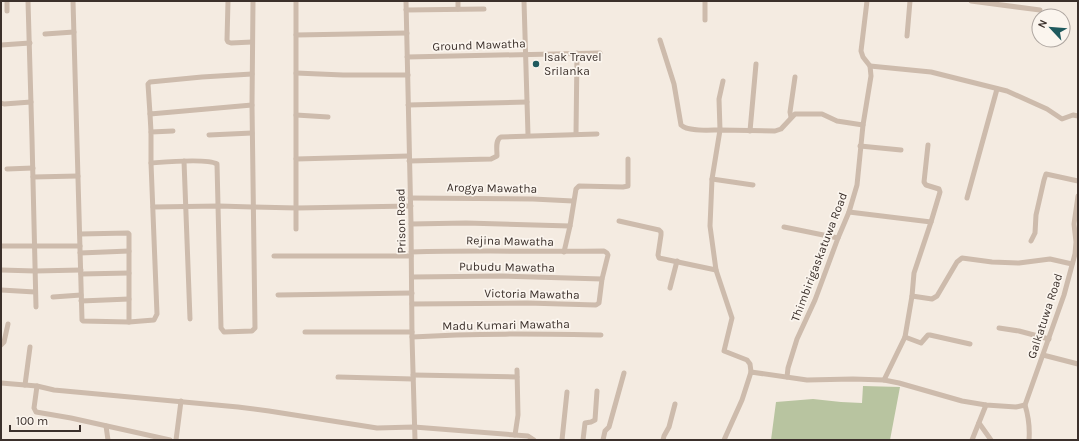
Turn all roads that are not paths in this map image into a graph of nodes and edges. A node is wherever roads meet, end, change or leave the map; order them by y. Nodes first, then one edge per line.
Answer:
1 (7, 1) edge
2 (28, 1) edge
3 (73, 1) edge
4 (228, 1) edge
5 (253, 1) edge
6 (296, 1) edge
7 (406, 1) edge
8 (458, 1) edge
9 (524, 1) edge
10 (705, 1) edge
11 (867, 1) edge
12 (910, 1) edge
13 (971, 1) edge
14 (484, 9) dead end
15 (1031, 9) edge
16 (406, 10) junction
17 (458, 10) junction
18 (7, 11) dead end
19 (705, 20) dead end
20 (74, 32) junction
21 (407, 33) junction
22 (45, 34) dead end
23 (296, 35) junction
24 (907, 36) dead end
25 (660, 40) dead end
26 (252, 42) junction
27 (30, 43) junction
28 (1, 45) edge
29 (577, 53) junction
30 (600, 53) dead end
31 (525, 54) junction
32 (407, 57) junction
33 (756, 64) dead end
34 (870, 66) junction
35 (296, 73) junction
36 (252, 74) junction
37 (408, 75) junction
38 (794, 77) dead end
39 (722, 81) dead end
40 (997, 88) junction
41 (1, 102) edge
42 (31, 102) junction
43 (528, 102) junction
44 (252, 105) junction
45 (408, 105) junction
46 (150, 114) junction
47 (296, 115) junction
48 (1078, 116) edge
49 (328, 117) dead end
50 (791, 117) junction
51 (863, 125) junction
52 (720, 130) junction
53 (173, 131) dead end
54 (750, 131) junction
55 (152, 132) junction
56 (252, 133) junction
57 (576, 134) junction
58 (597, 134) dead end
59 (209, 135) dead end
60 (528, 135) junction
61 (928, 145) dead end
62 (860, 146) junction
63 (901, 150) dead end
64 (409, 158) junction
65 (296, 159) junction
66 (628, 160) dead end
67 (184, 161) junction
68 (151, 163) junction
69 (33, 168) junction
70 (7, 169) dead end
71 (78, 176) junction
72 (33, 177) junction
73 (712, 179) junction
74 (1078, 181) edge
75 (753, 185) dead end
76 (1078, 196) edge
77 (410, 198) junction
78 (967, 198) dead end
79 (573, 201) junction
80 (186, 206) junction
81 (219, 206) junction
82 (410, 206) junction
83 (153, 207) junction
84 (252, 207) junction
85 (297, 208) junction
86 (849, 212) junction
87 (620, 221) dead end
88 (931, 222) junction
89 (411, 224) junction
90 (570, 226) junction
91 (784, 227) dead end
92 (296, 229) dead end
93 (80, 234) junction
94 (1076, 236) edge
95 (838, 238) junction
96 (1031, 241) dead end
97 (1, 246) edge
98 (35, 246) junction
99 (80, 246) junction
100 (129, 251) junction
101 (564, 252) junction
102 (80, 253) junction
103 (607, 253) joint
104 (411, 254) junction
105 (1076, 254) edge
106 (274, 256) dead end
107 (677, 262) junction
108 (1072, 264) junction
109 (1, 270) edge
110 (716, 270) junction
111 (35, 271) junction
112 (81, 272) junction
113 (129, 273) junction
114 (412, 277) junction
115 (602, 279) junction
116 (670, 288) dead end
117 (1, 290) edge
118 (35, 292) junction
119 (412, 293) junction
120 (81, 295) junction
121 (278, 295) dead end
122 (912, 296) junction
123 (53, 297) dead end
124 (129, 299) junction
125 (82, 301) junction
126 (412, 304) junction
127 (36, 307) dead end
128 (190, 319) dead end
129 (129, 322) junction
130 (8, 324) dead end
131 (1000, 328) dead end
132 (304, 332) dead end
133 (412, 334) junction
134 (601, 334) dead end
135 (905, 337) junction
136 (1049, 339) junction
137 (970, 344) dead end
138 (1, 345) edge
139 (30, 347) dead end
140 (1043, 355) junction
141 (1078, 364) edge
142 (517, 370) dead end
143 (751, 372) junction
144 (624, 373) dead end
145 (338, 376) dead end
146 (413, 377) junction
147 (517, 377) junction
148 (787, 377) junction
149 (884, 380) junction
150 (1, 383) edge
151 (24, 385) junction
152 (37, 386) junction
153 (597, 391) dead end
154 (567, 392) dead end
155 (181, 401) junction
156 (675, 404) dead end
157 (986, 405) junction
158 (1025, 405) junction
159 (978, 423) junction
160 (106, 426) junction
161 (414, 427) junction
162 (515, 435) junction
163 (108, 440) edge
164 (170, 440) edge
165 (176, 440) edge
166 (415, 440) edge
167 (534, 440) edge
168 (562, 440) edge
169 (583, 440) edge
170 (603, 440) edge
171 (663, 440) edge
172 (724, 440) edge
173 (972, 440) edge
174 (991, 440) edge
175 (1029, 440) edge

1 - 18 street
2 - 27 street
3 - 20 street
4 - 26 street
5 - 26 street
6 - 23 street
7 - 16 street, Prison Road
8 - 17 street
9 - 31 street
10 - 19 street
11 - 34 street, Thimbirigaskatuwa Road
12 - 24 street
13 - 15 street
14 - 17 street
16 - 17 street
16 - 21 street, Prison Road
20 - 22 street
20 - 71 street
21 - 23 street
21 - 32 street, Prison Road
23 - 35 street
25 - 52 street
26 - 36 street
27 - 28 street
27 - 42 street
29 - 30 street, Ground Mawatha
29 - 31 street, Ground Mawatha
29 - 57 street
31 - 32 street, Ground Mawatha
31 - 43 street
32 - 37 street, Prison Road
33 - 54 street
34 - 40 street
34 - 51 street, Thimbirigaskatuwa Road
35 - 37 street
35 - 47 street
36 - 44 street
36 - 46 street
37 - 45 street, Prison Road
38 - 50 street
39 - 52 street
40 - 48 street
40 - 78 street
41 - 42 street
42 - 69 street
43 - 45 street
43 - 60 street
44 - 46 street
44 - 56 street
45 - 64 street, Prison Road
46 - 55 street
47 - 49 street
47 - 65 street
50 - 51 street
50 - 54 street
51 - 62 street, Thimbirigaskatuwa Road
52 - 54 street
52 - 73 street
53 - 55 street
55 - 68 street
56 - 59 street
56 - 84 street
57 - 58 street
57 - 60 street
60 - 64 street
61 - 88 street
62 - 63 street
62 - 86 street, Thimbirigaskatuwa Road
64 - 65 street
64 - 77 street, Prison Road
65 - 85 street
66 - 79 street
67 - 68 street
67 - 80 street
67 - 81 street
68 - 83 street
69 - 70 street
69 - 72 street
71 - 72 street
71 - 93 street
72 - 98 street
73 - 75 street
73 - 110 street
74 - 96 street
76 - 94 street, Galkatuwa Road
77 - 79 street, Arogya Mawatha
77 - 82 street, Prison Road
79 - 90 street
80 - 81 street
80 - 83 street
80 - 128 street
81 - 84 street
81 - 84 street
82 - 85 street
82 - 89 street, Prison Road
83 - 129 street
84 - 85 street
85 - 92 street
86 - 88 street
86 - 95 street, Thimbirigaskatuwa Road
87 - 107 street
88 - 122 street
89 - 90 street
89 - 104 street, Prison Road
90 - 101 street
91 - 95 street
93 - 99 street
93 - 100 street
94 - 105 street, Galkatuwa Road
95 - 148 street, Thimbirigaskatuwa Road
97 - 98 street
98 - 99 street
98 - 111 street
99 - 102 street
100 - 102 street
100 - 113 street
101 - 103 street, Rejina Mawatha
101 - 104 street, Rejina Mawatha
102 - 112 street
103 - 115 street, Victoria Mawatha
104 - 106 street, Rejina Mawatha
104 - 114 street, Prison Road
105 - 108 street, Galkatuwa Road
107 - 110 street
107 - 116 street
108 - 122 street
108 - 136 street, Galkatuwa Road
109 - 111 street
110 - 143 street
111 - 112 street
111 - 118 street
112 - 113 street
112 - 120 street
113 - 124 street
114 - 115 street, Pubudu Mawatha
114 - 119 street, Prison Road
115 - 126 street, Victoria Mawatha
117 - 118 street
118 - 127 street
119 - 121 street
119 - 126 street, Prison Road
120 - 123 street
120 - 125 street
122 - 135 street
124 - 125 street
124 - 129 street
125 - 129 street
126 - 133 street, Prison Road
130 - 138 street
131 - 136 street
132 - 133 street, Madu Kumari Mawatha
133 - 134 street, Madu Kumari Mawatha
133 - 146 street, Prison Road
135 - 137 street
135 - 149 street
136 - 140 street, Galkatuwa Road
139 - 151 street
140 - 141 street
140 - 158 street, Galkatuwa Road
142 - 147 street
143 - 148 street
143 - 172 street
144 - 170 street
145 - 146 street
146 - 147 street
146 - 161 street, Prison Road
147 - 162 street
148 - 149 street
149 - 157 street
150 - 151 street
151 - 152 street
152 - 155 street
152 - 160 street
153 - 169 street
154 - 168 street
155 - 161 street
155 - 165 street
156 - 171 street
157 - 158 street
157 - 159 street
158 - 175 street
159 - 173 street
159 - 174 street
160 - 163 street
160 - 164 street
161 - 162 street
161 - 166 street, Prison Road
162 - 167 street

